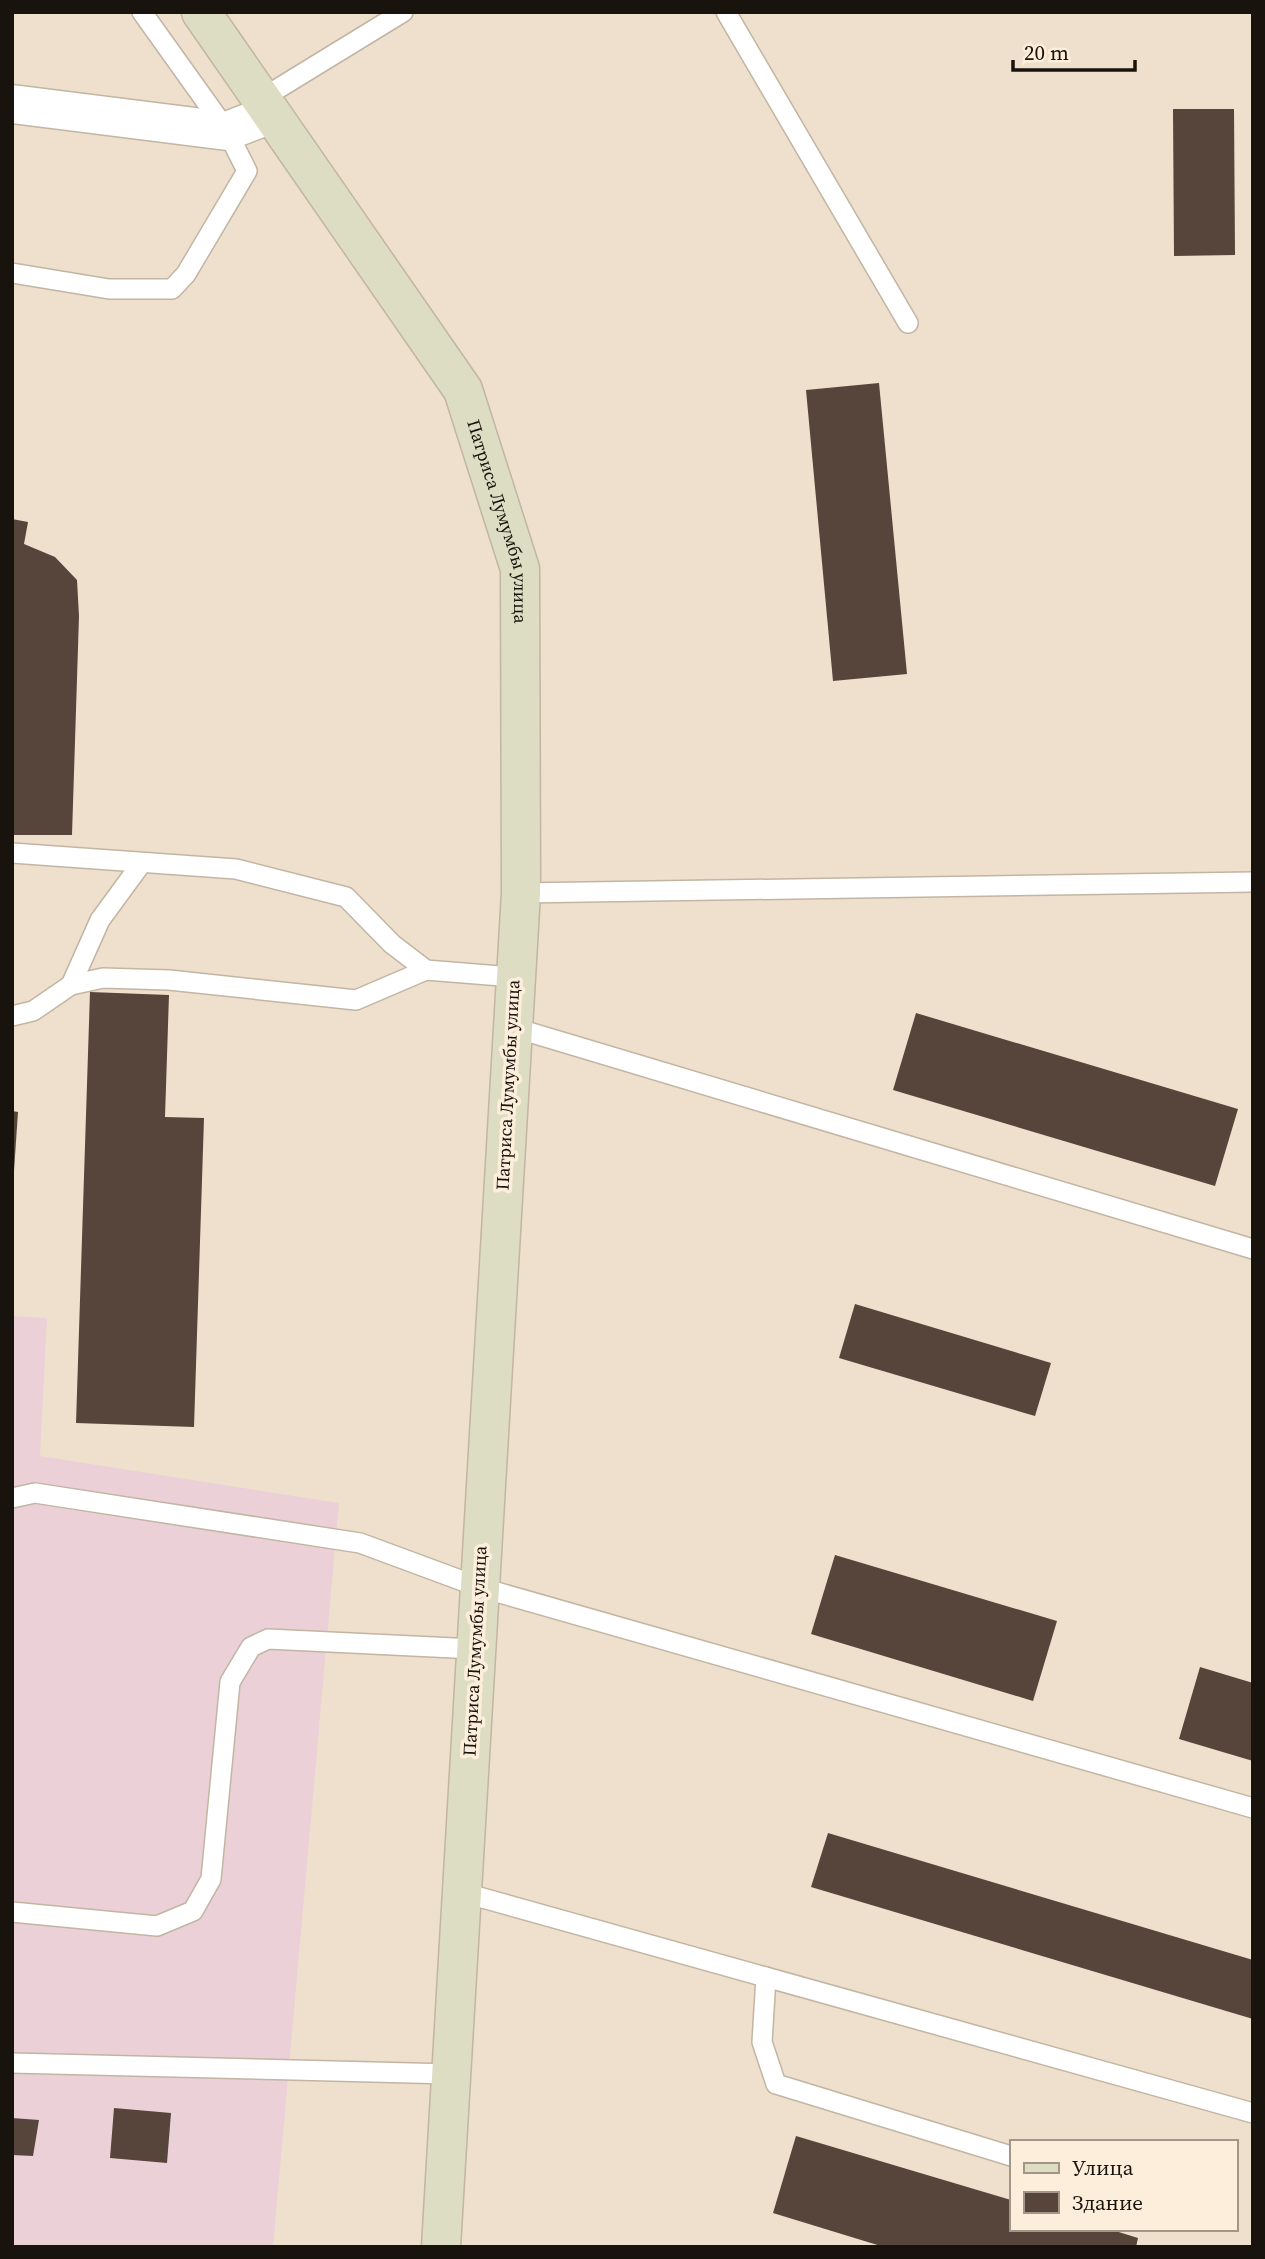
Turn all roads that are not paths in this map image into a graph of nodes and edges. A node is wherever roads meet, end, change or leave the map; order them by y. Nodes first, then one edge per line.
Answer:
1 (142, 12) edge
2 (201, 12) edge
3 (403, 12) edge
4 (726, 12) edge
5 (12, 104) edge
6 (266, 106) junction
7 (228, 131) junction
8 (12, 273) edge
9 (908, 323) dead end
10 (12, 853) edge
11 (141, 864) junction
12 (1253, 882) edge
13 (521, 893) junction
14 (426, 970) junction
15 (513, 976) junction
16 (71, 985) junction
17 (12, 1016) edge
18 (512, 1027) junction
19 (1253, 1249) edge
20 (12, 1499) edge
21 (479, 1587) junction
22 (475, 1649) junction
23 (1253, 1808) edge
24 (461, 1892) junction
25 (12, 1912) edge
26 (766, 1977) junction
27 (12, 2063) edge
28 (451, 2074) junction
29 (1253, 2113) edge
30 (1010, 2156) edge
31 (441, 2247) edge

1 - 7 lane
2 - 6 street, Патриса Лумумбы улица
3 - 6 lane
4 - 9 lane
5 - 7 street
6 - 7 street
6 - 13 street, Патриса Лумумбы улица
7 - 8 lane
10 - 11 lane
11 - 14 lane
11 - 16 lane
12 - 13 lane
13 - 15 street, Патриса Лумумбы улица
14 - 15 lane
14 - 16 lane
15 - 18 street, Патриса Лумумбы улица
16 - 17 lane
18 - 19 lane
18 - 21 street, Патриса Лумумбы улица
20 - 21 lane
21 - 22 street, Патриса Лумумбы улица
21 - 23 lane
22 - 24 street, Патриса Лумумбы улица
22 - 25 lane
24 - 26 lane
24 - 28 street, Патриса Лумумбы улица
26 - 29 lane
26 - 30 lane
27 - 28 lane
28 - 31 street, Патриса Лумумбы улица

